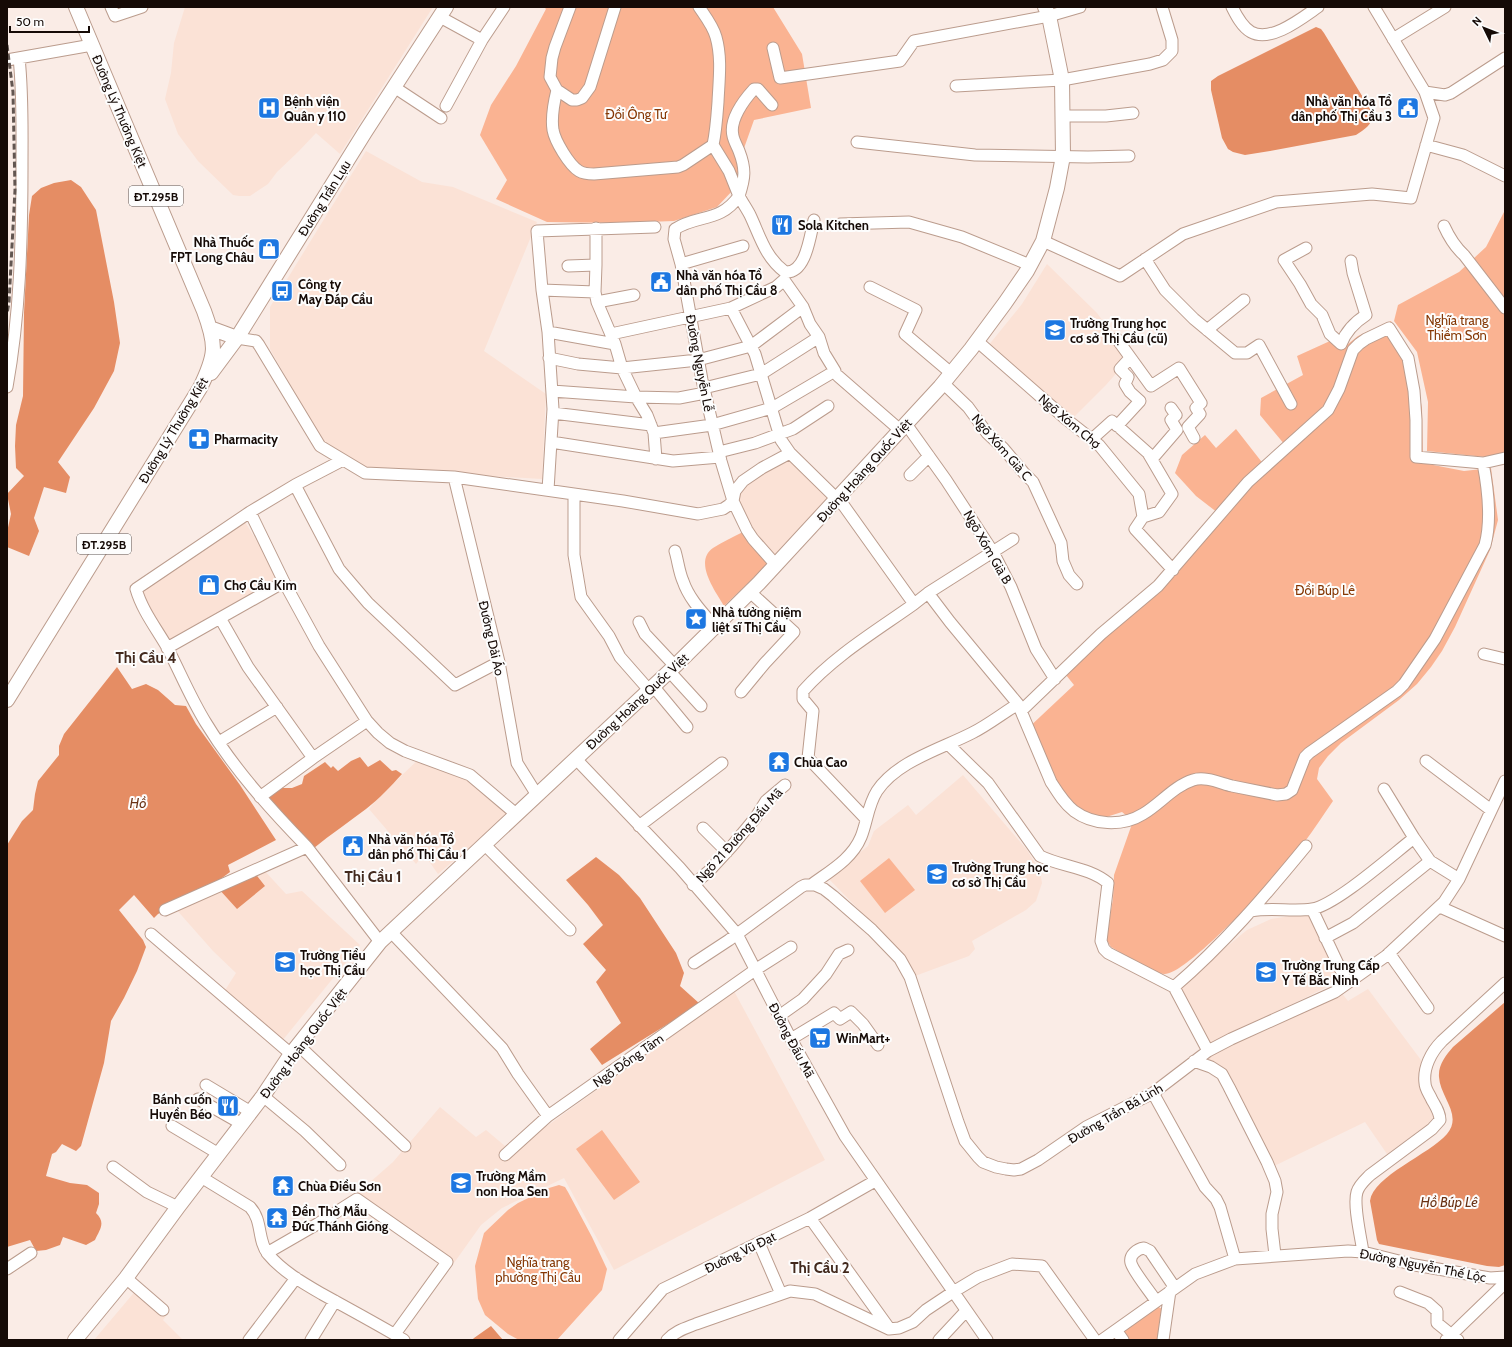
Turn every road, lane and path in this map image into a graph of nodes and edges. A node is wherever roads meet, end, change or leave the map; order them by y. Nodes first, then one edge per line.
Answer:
1 (76, 7) edge
2 (111, 7) edge
3 (142, 7) edge
4 (504, 7) edge
5 (570, 7) edge
6 (615, 7) edge
7 (699, 7) edge
8 (1080, 7) edge
9 (1162, 7) edge
10 (1232, 7) edge
11 (1318, 7) edge
12 (1374, 7) edge
13 (1445, 7) edge
14 (443, 12) edge
15 (1047, 12) edge
16 (1392, 39) junction
17 (482, 40) junction
18 (92, 46) junction
19 (772, 48) dead end
20 (19, 58) junction
21 (1505, 58) edge
22 (7, 60) edge
23 (1062, 80) junction
24 (956, 86) dead end
25 (394, 87) junction
26 (557, 90) junction
27 (1425, 92) junction
28 (772, 105) dead end
29 (446, 106) dead end
30 (1133, 113) dead end
31 (1063, 116) junction
32 (441, 118) dead end
33 (857, 142) dead end
34 (712, 145) junction
35 (1426, 145) junction
36 (1063, 156) junction
37 (1129, 156) dead end
38 (1505, 176) edge
39 (739, 196) junction
40 (814, 220) dead end
41 (840, 224) dead end
42 (1444, 226) dead end
43 (655, 227) dead end
44 (596, 228) junction
45 (1043, 241) junction
46 (743, 246) dead end
47 (1306, 248) dead end
48 (1145, 259) junction
49 (1351, 261) dead end
50 (681, 264) junction
51 (596, 265) junction
52 (1030, 265) junction
53 (568, 266) dead end
54 (870, 288) dead end
55 (542, 290) junction
56 (634, 295) dead end
57 (596, 297) junction
58 (1244, 300) dead end
59 (732, 308) junction
60 (803, 308) junction
61 (1505, 308) edge
62 (690, 317) junction
63 (210, 328) junction
64 (1206, 330) junction
65 (548, 332) junction
66 (611, 334) junction
67 (819, 337) junction
68 (237, 338) junction
69 (1117, 340) dead end
70 (977, 341) junction
71 (615, 344) junction
72 (751, 346) junction
73 (549, 358) junction
74 (1130, 358) junction
75 (698, 360) junction
76 (622, 368) junction
77 (761, 374) junction
78 (838, 376) dead end
79 (947, 378) junction
80 (7, 387) edge
81 (200, 388) junction
82 (552, 391) junction
83 (704, 391) junction
84 (636, 397) junction
85 (1291, 404) dead end
86 (828, 406) dead end
87 (772, 408) junction
88 (1171, 408) dead end
89 (553, 413) junction
90 (712, 425) junction
91 (1117, 426) junction
92 (903, 427) junction
93 (652, 429) junction
94 (779, 434) junction
95 (1194, 438) dead end
96 (1092, 439) junction
97 (551, 442) junction
98 (790, 453) junction
99 (719, 455) junction
100 (929, 456) junction
101 (1505, 458) edge
102 (656, 459) junction
103 (1152, 459) junction
104 (343, 460) junction
105 (1483, 463) junction
106 (910, 475) dead end
107 (454, 477) junction
108 (295, 485) junction
109 (548, 490) junction
110 (574, 495) junction
111 (838, 499) junction
112 (733, 502) junction
113 (250, 512) junction
114 (1143, 517) junction
115 (1013, 539) dead end
116 (675, 551) dead end
117 (993, 552) junction
118 (776, 565) junction
119 (1173, 570) junction
120 (284, 582) junction
121 (1077, 584) dead end
122 (750, 592) junction
123 (928, 593) junction
124 (914, 604) junction
125 (220, 618) junction
126 (639, 622) dead end
127 (715, 627) junction
128 (167, 648) junction
129 (1484, 654) dead end
130 (1505, 658) edge
131 (499, 662) junction
132 (672, 668) junction
133 (1055, 679) junction
134 (651, 688) junction
135 (741, 692) dead end
136 (7, 700) edge
137 (701, 706) dead end
138 (277, 707) junction
139 (1020, 707) junction
140 (367, 721) junction
141 (687, 728) dead end
142 (219, 742) junction
143 (948, 744) junction
144 (313, 758) junction
145 (576, 759) junction
146 (1426, 761) dead end
147 (722, 762) dead end
148 (1505, 781) edge
149 (784, 785) dead end
150 (1384, 789) dead end
151 (537, 795) junction
152 (260, 797) junction
153 (1491, 810) junction
154 (516, 814) junction
155 (866, 819) junction
156 (639, 826) junction
157 (703, 828) dead end
158 (1414, 838) junction
159 (484, 844) junction
160 (1306, 846) dead end
161 (307, 847) junction
162 (727, 852) junction
163 (1430, 861) junction
164 (1459, 879) junction
165 (693, 885) junction
166 (811, 885) junction
167 (1440, 906) junction
168 (1312, 909) junction
169 (165, 910) dead end
170 (1251, 911) junction
171 (570, 930) dead end
172 (391, 932) junction
173 (151, 934) dead end
174 (737, 934) junction
175 (1505, 936) edge
176 (1325, 938) junction
177 (380, 942) junction
178 (791, 947) dead end
179 (848, 950) dead end
180 (1389, 953) junction
181 (694, 962) dead end
182 (755, 970) junction
183 (1505, 983) edge
184 (1347, 984) junction
185 (1174, 986) junction
186 (1428, 1008) dead end
187 (778, 1016) junction
188 (791, 1039) junction
189 (878, 1045) dead end
190 (295, 1050) junction
191 (1208, 1051) junction
192 (1194, 1061) junction
193 (206, 1085) dead end
194 (1153, 1093) junction
195 (263, 1096) junction
196 (198, 1099) dead end
197 (251, 1112) junction
198 (548, 1116) junction
199 (242, 1124) junction
200 (172, 1126) dead end
201 (405, 1146) dead end
202 (219, 1154) junction
203 (505, 1155) dead end
204 (340, 1165) dead end
205 (113, 1168) dead end
206 (201, 1177) junction
207 (875, 1181) junction
208 (178, 1207) junction
209 (810, 1218) junction
210 (759, 1243) junction
211 (1363, 1252) junction
212 (31, 1253) dead end
213 (267, 1253) junction
214 (1275, 1255) junction
215 (1234, 1259) junction
216 (7, 1269) edge
217 (1505, 1276) edge
218 (126, 1278) junction
219 (296, 1278) junction
220 (1505, 1283) edge
221 (1173, 1290) junction
222 (953, 1292) junction
223 (1400, 1292) dead end
224 (781, 1294) junction
225 (335, 1301) junction
226 (1156, 1301) junction
227 (163, 1310) dead end
228 (966, 1311) junction
229 (890, 1329) junction
230 (1116, 1330) junction
231 (400, 1337) edge
232 (1452, 1338) edge
233 (75, 1340) edge
234 (249, 1340) edge
235 (311, 1340) edge
236 (619, 1340) edge
237 (667, 1340) edge
238 (939, 1340) edge
239 (987, 1340) edge
240 (1095, 1340) edge
241 (1102, 1340) edge
242 (1123, 1340) edge
243 (1163, 1340) edge

1 - 18 main road, Đường Lý Thường Kiệt / ĐT.295B
2 - 3 street
4 - 17 street
5 - 26 street
6 - 26 street
7 - 34 street
8 - 15 street
9 - 23 street
10 - 11 street
12 - 16 street
13 - 16 street
14 - 17 street
14 - 25 main road, Đường Trần Lựu
15 - 19 street
15 - 23 main road, Đường Hoàng Quốc Việt
16 - 27 street
17 - 29 street
18 - 20 street
18 - 63 main road, Đường Lý Thường Kiệt / ĐT.295B
20 - 22 street
20 - 80 street
21 - 27 street
23 - 24 street
23 - 31 main road, Đường Hoàng Quốc Việt
25 - 32 street
25 - 68 main road, Đường Trần Lựu
26 - 34 street
27 - 35 street
28 - 39 street
30 - 31 street
31 - 36 main road, Đường Hoàng Quốc Việt
33 - 36 street
34 - 39 street
35 - 38 street
35 - 48 street
36 - 37 street
36 - 45 main road, Đường Hoàng Quốc Việt
39 - 40 street
39 - 50 street, Đường Nguyễn Lễ
41 - 52 street
42 - 61 street
43 - 44 street
44 - 51 street
44 - 55 street
45 - 48 street
45 - 52 main road, Đường Hoàng Quốc Việt
46 - 50 street
47 - 49 street
48 - 64 street
50 - 62 street, Đường Nguyễn Lễ
51 - 53 street
51 - 57 street
52 - 70 main road, Đường Hoàng Quốc Việt
54 - 79 street, Ngõ Xóm Già C
55 - 57 street
55 - 65 street
56 - 57 street
57 - 66 street
58 - 64 street
59 - 60 street
59 - 62 street
59 - 72 street
60 - 67 street
60 - 72 street
62 - 66 street
62 - 75 street, Đường Nguyễn Lễ
63 - 68 main road
63 - 81 main road, Đường Lý Thường Kiệt / ĐT.295B
64 - 85 street
65 - 71 street
65 - 73 street
66 - 71 street
67 - 77 street
67 - 87 street
68 - 81 main road, Đường Trần Lựu
68 - 104 street
69 - 74 street
70 - 79 main road, Đường Hoàng Quốc Việt
70 - 96 street, Ngõ Xóm Chợ
71 - 76 street
72 - 75 street
72 - 77 street
73 - 76 street
73 - 82 street
74 - 91 street
74 - 95 street
75 - 76 street
75 - 83 street, Đường Nguyễn Lễ
76 - 84 street
77 - 83 street
77 - 87 street
78 - 92 street, Ngõ Xóm Già B
79 - 92 main road, Đường Hoàng Quốc Việt
79 - 121 street, Ngõ Xóm Già C
81 - 136 main road, Đường Lý Thường Kiệt / ĐT.295B
82 - 84 street
82 - 89 street
83 - 84 street
83 - 90 street, Đường Nguyễn Lễ
84 - 93 street
86 - 94 street
87 - 90 street
87 - 94 street
88 - 103 street
89 - 93 street
89 - 97 street
90 - 93 street
90 - 99 street, Đường Nguyễn Lễ
91 - 96 street
91 - 103 street
92 - 100 street, Ngõ Xóm Già B
92 - 111 main road, Đường Hoàng Quốc Việt
93 - 102 street
94 - 98 street
94 - 99 street
96 - 114 street, Ngõ Xóm Chợ
97 - 102 street
97 - 109 street
98 - 111 street
98 - 112 street
99 - 102 street
99 - 112 street, Đường Nguyễn Lễ
100 - 106 street
100 - 117 street, Ngõ Xóm Già B
101 - 105 street
103 - 114 street
104 - 107 street
104 - 108 street
105 - 119 street
105 - 139 street
107 - 109 street
107 - 131 street, Đường Dải Áo
108 - 113 street
108 - 131 street
109 - 110 street
110 - 112 street
110 - 134 street
111 - 118 main road, Đường Hoàng Quốc Việt
111 - 124 street
112 - 118 street, Đường Nguyễn Lễ
113 - 120 street
113 - 128 street
114 - 119 street, Ngõ Xóm Chợ
115 - 117 street
116 - 127 street
117 - 123 street
117 - 133 street, Ngõ Xóm Già B
118 - 122 main road, Đường Hoàng Quốc Việt
119 - 133 street
120 - 125 street
120 - 140 street
122 - 127 main road, Đường Hoàng Quốc Việt
122 - 135 street
123 - 124 street
123 - 139 street
124 - 155 street
125 - 128 street
125 - 138 street
126 - 132 street
127 - 132 main road, Đường Hoàng Quốc Việt
128 - 142 street
129 - 130 street
131 - 151 street, Đường Dải Áo
132 - 134 main road, Đường Hoàng Quốc Việt
132 - 137 street
133 - 139 street
134 - 141 street
134 - 145 main road, Đường Hoàng Quốc Việt
138 - 142 street
138 - 144 street
139 - 143 street
140 - 144 street
140 - 154 street
142 - 152 street
143 - 155 street
143 - 185 street
144 - 152 street
145 - 151 main road, Đường Hoàng Quốc Việt
145 - 156 street, Đường Đấu Mã
146 - 153 street
147 - 156 street
148 - 153 street, Đường Trần Bá Linh
149 - 162 street, Ngõ 21 Đường Đấu Mã
150 - 158 street
151 - 154 main road, Đường Hoàng Quốc Việt
152 - 161 street
153 - 164 street, Đường Trần Bá Linh
154 - 159 main road, Đường Hoàng Quốc Việt
155 - 166 street
156 - 165 street, Đường Đấu Mã
157 - 162 street
158 - 163 street
158 - 168 street
159 - 171 street
159 - 172 main road, Đường Hoàng Quốc Việt
160 - 170 street
161 - 169 street
161 - 177 street
162 - 165 street, Ngõ 21 Đường Đấu Mã
163 - 164 street
163 - 176 street
164 - 167 street, Đường Trần Bá Linh
165 - 174 street, Đường Đấu Mã
166 - 174 street
166 - 194 street, Đường Trần Bá Linh
167 - 175 street
167 - 180 street, Đường Trần Bá Linh
168 - 170 street
168 - 176 street
170 - 185 street
172 - 177 main road, Đường Hoàng Quốc Việt
172 - 198 street
173 - 190 street
174 - 181 street
174 - 182 street, Đường Đấu Mã
176 - 184 street
177 - 190 main road, Đường Hoàng Quốc Việt
178 - 182 street, Ngõ Đồng Tâm
179 - 187 street
180 - 184 street, Đường Trần Bá Linh
180 - 186 street
182 - 187 street, Đường Đấu Mã
182 - 198 street, Ngõ Đồng Tâm
183 - 211 street
184 - 191 street, Đường Trần Bá Linh
185 - 191 street
187 - 188 street, Đường Đấu Mã
188 - 189 street
188 - 207 street, Đường Đấu Mã
190 - 195 main road, Đường Hoàng Quốc Việt
190 - 201 street
191 - 192 street, Đường Trần Bá Linh
192 - 194 street, Đường Trần Bá Linh
192 - 214 street
193 - 197 street
194 - 215 street
195 - 197 main road, Đường Hoàng Quốc Việt
195 - 204 street
196 - 199 street
197 - 199 main road, Đường Hoàng Quốc Việt
198 - 203 street, Ngõ Đồng Tâm
199 - 202 main road, Đường Hoàng Quốc Việt
200 - 202 street
202 - 206 main road, Đường Hoàng Quốc Việt
205 - 208 street
206 - 208 main road, Đường Hoàng Quốc Việt
206 - 213 street
207 - 209 street, Đường Vũ Đạt
207 - 222 street, Đường Đấu Mã
208 - 218 main road, Đường Hoàng Quốc Việt
209 - 210 street, Đường Vũ Đạt
209 - 229 street
210 - 224 street
210 - 236 street, Đường Vũ Đạt
211 - 214 street, Đường Nguyễn Thế Lộc
211 - 217 street, Đường Nguyễn Thế Lộc
212 - 216 street
213 - 219 street
213 - 231 street
214 - 215 street, Đường Nguyễn Thế Lộc
215 - 221 street, Đường Nguyễn Thế Lộc
218 - 227 street
218 - 233 main road, Đường Hoàng Quốc Việt
219 - 225 street
219 - 234 street
220 - 232 street
221 - 226 street, Đường Nguyễn Thế Lộc
221 - 226 street
221 - 243 street
222 - 228 street, Đường Đấu Mã
222 - 229 street
222 - 240 street
223 - 232 street
224 - 229 street
224 - 237 street
225 - 231 street
225 - 235 street
226 - 230 street, Đường Nguyễn Thế Lộc
228 - 238 street
228 - 239 street, Đường Đấu Mã
230 - 241 street, Đường Nguyễn Thế Lộc
230 - 242 street

